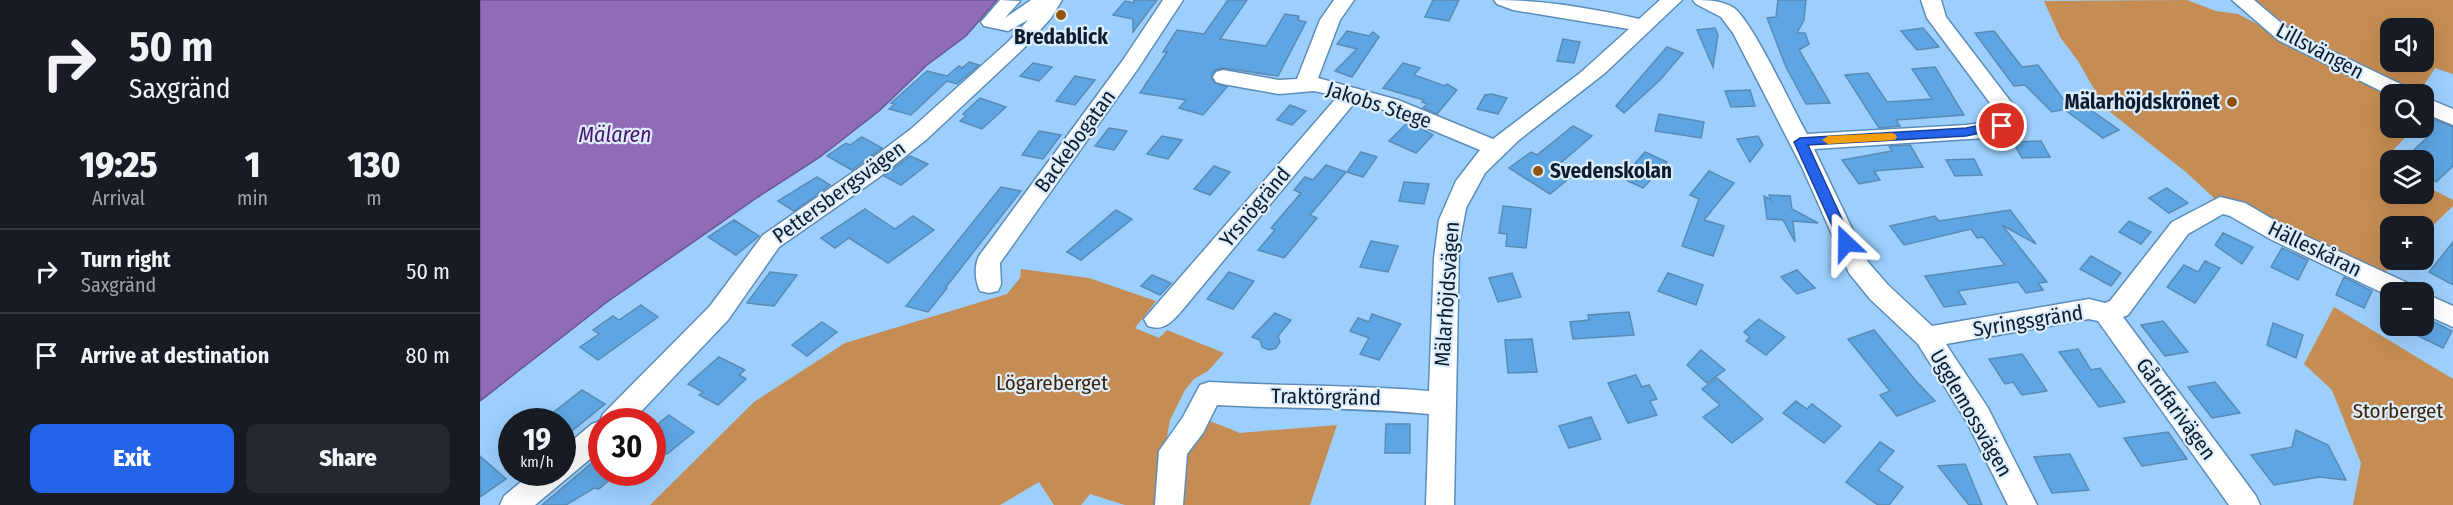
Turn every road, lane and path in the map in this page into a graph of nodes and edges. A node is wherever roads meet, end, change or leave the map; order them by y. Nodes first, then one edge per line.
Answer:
1 (1044, 0) edge
2 (1052, 0) edge
3 (1173, 0) edge
4 (1344, 0) edge
5 (1504, 0) edge
6 (1672, 0) edge
7 (1931, 0) edge
8 (2242, 0) edge
9 (1010, 1) edge
10 (1710, 1) edge
11 (1642, 26) junction
12 (1223, 76) dead end
13 (1306, 84) junction
14 (2383, 84) edge
15 (1352, 93) junction
16 (2434, 109) edge
17 (2453, 118) edge
18 (1800, 142) junction
19 (1495, 148) junction
20 (2226, 206) joint
21 (2382, 282) edge
22 (989, 284) dead end
23 (2434, 308) edge
24 (2106, 313) junction
25 (2453, 317) edge
26 (1157, 319) dead end
27 (1927, 337) junction
28 (1443, 404) junction
29 (627, 408) edge
30 (588, 444) edge
31 (576, 454) edge
32 (537, 486) edge
33 (514, 505) edge
34 (1169, 505) edge
35 (1440, 505) edge
36 (2023, 505) edge
37 (2246, 505) edge

1 - 9 street
2 - 29 street, Pettersbergsvägen
3 - 22 street, Backebogatan
4 - 13 street
5 - 11 street
6 - 11 street, Mälarhöjdsvägen
7 - 18 street
8 - 14 street, Lillsvängen
10 - 18 street, Ugglemossvägen
11 - 19 street, Mälarhöjdsvägen
12 - 13 street, Jakobs Stege
13 - 15 street, Jakobs Stege
15 - 19 street, Jakobs Stege
15 - 26 street, Yrsnögränd
16 - 17 street
18 - 27 street, Ugglemossvägen
19 - 28 street, Mälarhöjdsvägen
20 - 21 street, Hälleskåran
20 - 24 street, Syringsgränd
23 - 25 street
24 - 27 street, Syringsgränd
24 - 37 street, Gårdfarivägen
27 - 36 street, Ugglemossvägen
28 - 34 street, Traktörgränd
28 - 35 street, Mälarhöjdsvägen
30 - 31 street
32 - 33 street

